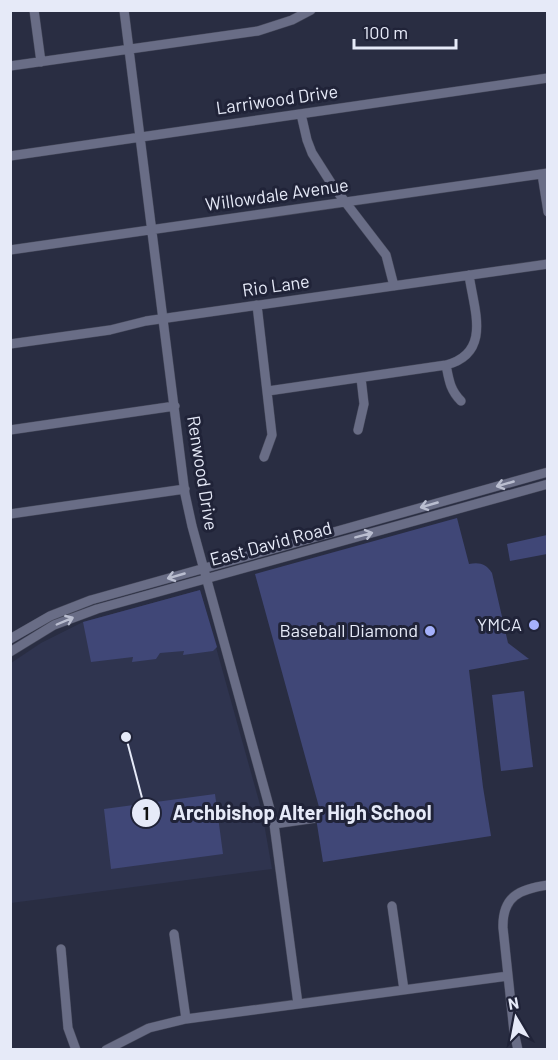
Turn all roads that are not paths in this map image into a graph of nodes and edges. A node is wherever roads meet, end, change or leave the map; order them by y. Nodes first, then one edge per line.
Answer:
1 (34, 10) edge
2 (124, 10) edge
3 (311, 10) edge
4 (129, 50) junction
5 (41, 62) junction
6 (10, 66) edge
7 (548, 78) edge
8 (301, 114) junction
9 (140, 137) junction
10 (10, 156) edge
11 (545, 173) edge
12 (345, 201) junction
13 (548, 212) edge
14 (152, 229) junction
15 (10, 250) edge
16 (548, 264) edge
17 (469, 275) junction
18 (394, 286) junction
19 (257, 305) junction
20 (164, 319) junction
21 (10, 344) edge
22 (446, 365) junction
23 (361, 378) junction
24 (268, 391) junction
25 (461, 400) dead end
26 (175, 406) junction
27 (10, 430) edge
28 (358, 430) dead end
29 (264, 457) dead end
30 (548, 472) edge
31 (548, 484) edge
32 (185, 489) junction
33 (10, 514) edge
34 (394, 515) junction
35 (397, 526) junction
36 (204, 569) junction
37 (207, 579) junction
38 (10, 639) edge
39 (10, 652) edge
40 (316, 818) dead end
41 (274, 824) junction
42 (548, 885) edge
43 (392, 906) dead end
44 (174, 934) dead end
45 (61, 949) dead end
46 (508, 976) junction
47 (404, 990) junction
48 (298, 1004) junction
49 (186, 1019) junction
50 (76, 1050) edge
51 (106, 1050) edge
52 (518, 1050) edge

1 - 5 street
2 - 4 street, Renwood Drive
3 - 4 street
4 - 5 street
4 - 9 street, Renwood Drive
5 - 6 street
7 - 8 street, Larriwood Drive
8 - 9 street, Larriwood Drive
8 - 12 street
9 - 10 street, Larriwood Drive
9 - 14 street, Renwood Drive
11 - 12 street, Willowdale Avenue
11 - 13 street
12 - 14 street, Willowdale Avenue
12 - 18 street
14 - 15 street, Willowdale Avenue
14 - 20 street, Renwood Drive
16 - 17 street, Rio Lane
17 - 18 street, Rio Lane
17 - 22 street
18 - 19 street, Rio Lane
19 - 20 street, Rio Lane
19 - 24 street
20 - 21 street, Rio Lane
20 - 26 street, Renwood Drive
22 - 23 street
22 - 25 street
23 - 24 street
23 - 28 street
24 - 29 street
26 - 27 street
26 - 32 street, Renwood Drive
30 -> 34 street, East David Road
31 - 35 street, East David Road
32 - 33 street
32 - 36 street, Renwood Drive
34 - 35 street
34 - 36 street, East David Road
37 -> 35 street, East David Road
36 - 37 street, Renwood Drive
36 -> 38 street, East David Road
39 -> 37 street, East David Road
37 - 41 street, Renwood Drive
40 - 41 street
41 - 48 street, Renwood Drive
42 - 46 street
43 - 47 street
44 - 49 street
45 - 50 street
46 - 47 street
46 - 52 street
47 - 48 street
48 - 49 street
49 - 51 street

